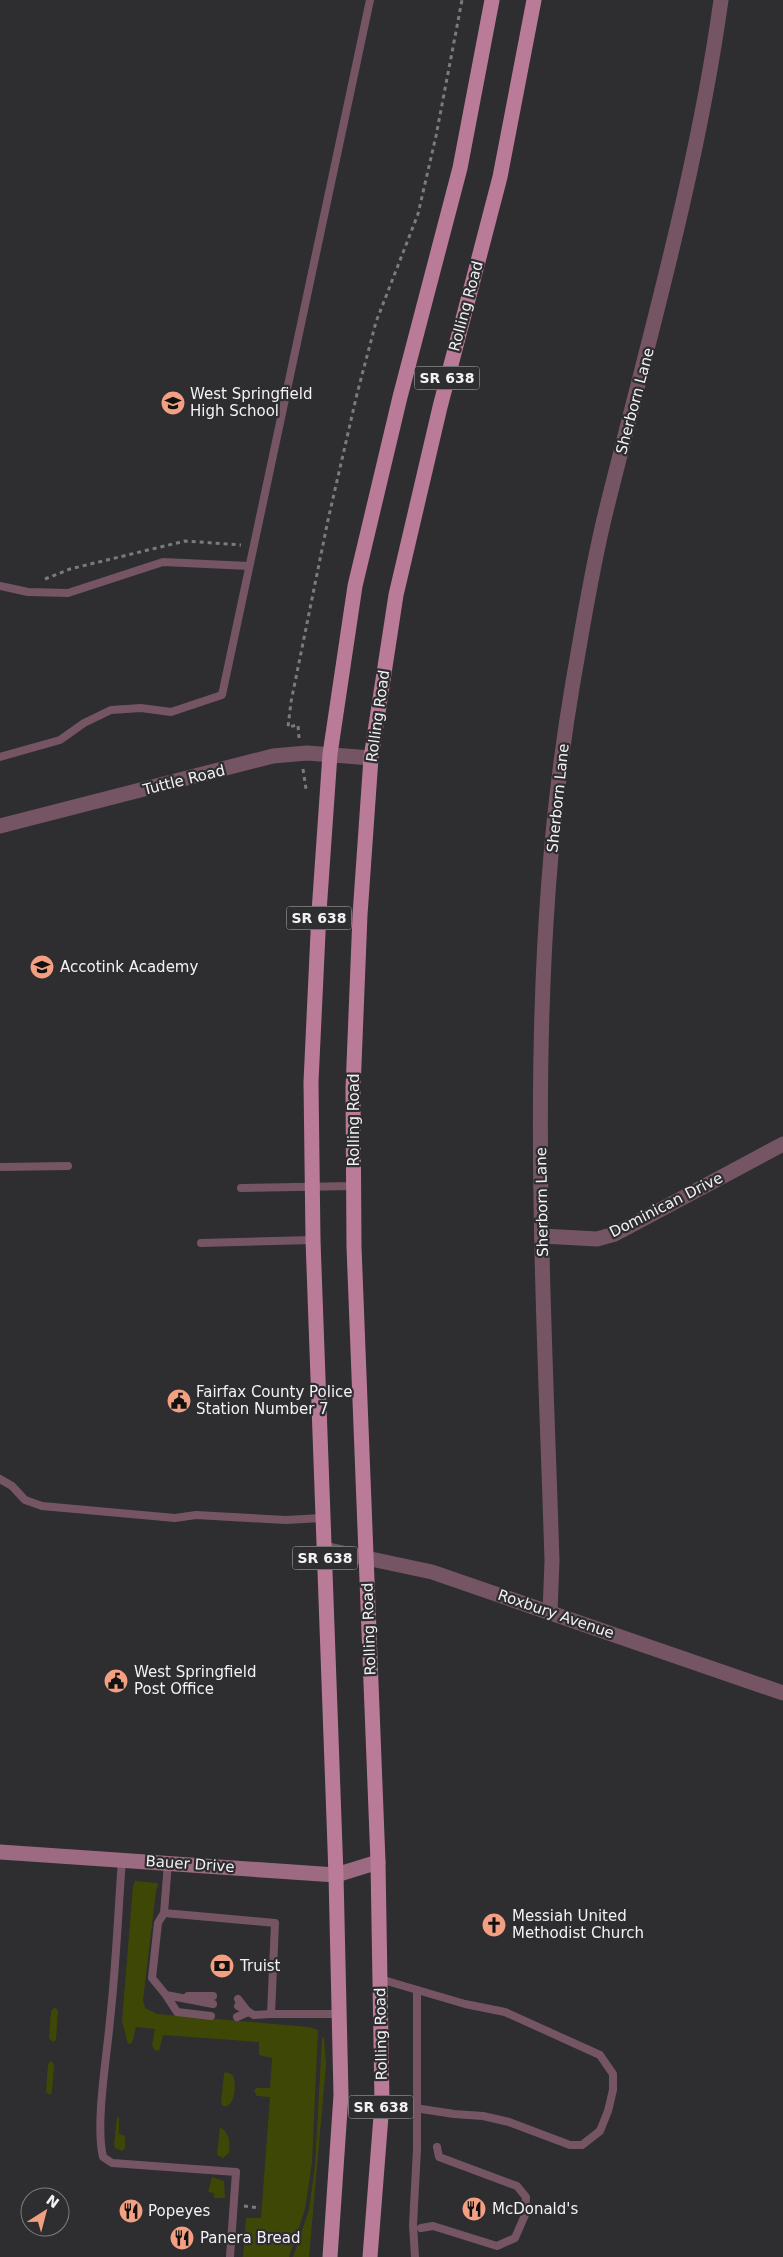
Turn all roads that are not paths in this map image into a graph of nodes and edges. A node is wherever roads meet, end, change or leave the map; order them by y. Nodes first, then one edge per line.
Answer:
1 (370, 0) edge
2 (492, 0) edge
3 (534, 0) edge
4 (721, 0) edge
5 (249, 566) junction
6 (0, 586) edge
7 (330, 754) junction
8 (0, 757) edge
9 (371, 758) junction
10 (0, 826) edge
11 (783, 1144) edge
12 (68, 1166) dead end
13 (0, 1167) edge
14 (312, 1186) junction
15 (354, 1186) junction
16 (241, 1188) dead end
17 (542, 1236) junction
18 (313, 1240) junction
19 (200, 1242) dead end
20 (0, 1479) edge
21 (323, 1518) junction
22 (324, 1549) junction
23 (366, 1558) junction
24 (550, 1612) junction
25 (783, 1694) edge
26 (0, 1852) edge
27 (122, 1860) junction
28 (378, 1862) junction
29 (168, 1863) junction
30 (336, 1875) junction
31 (164, 1913) junction
32 (380, 1979) junction
33 (417, 1990) junction
34 (166, 1995) junction
35 (213, 2000) dead end
36 (238, 2002) dead end
37 (248, 2012) junction
38 (271, 2014) junction
39 (339, 2014) junction
40 (211, 2016) dead end
41 (237, 2017) dead end
42 (382, 2103) junction
43 (418, 2108) junction
44 (437, 2147) dead end
45 (421, 2228) dead end
46 (230, 2257) edge
47 (330, 2257) edge
48 (370, 2257) edge
49 (415, 2257) edge

1 - 5 lane
2 - 7 main road, SR 638
3 - 9 main road, Rolling Road / SR 638
4 - 17 street, Sherborn Lane
5 - 6 lane
5 - 8 lane
7 - 9 street, Tuttle Road
7 - 10 street, Tuttle Road
7 - 14 main road, SR 638
9 - 15 main road, Rolling Road / SR 638
11 - 17 street, Dominican Drive
12 - 13 lane
14 - 15 lane
14 - 16 lane
14 - 18 main road, SR 638
15 - 23 main road, Rolling Road / SR 638
17 - 24 street, Sherborn Lane
18 - 19 lane
18 - 21 main road, SR 638
20 - 21 lane
21 - 22 main road, SR 638
22 - 23 street, Roxbury Avenue
22 - 30 main road, SR 638
23 - 24 street, Roxbury Avenue
23 - 28 main road, Rolling Road / SR 638
24 - 25 street, Roxbury Avenue
26 - 27 street, Bauer Drive
27 - 29 street, Bauer Drive
27 - 46 lane
28 - 30 street, Bauer Drive
28 - 32 main road, Rolling Road / SR 638
29 - 30 street, Bauer Drive
29 - 31 lane
30 - 39 main road, SR 638
31 - 34 lane
31 - 38 lane
32 - 33 lane
32 - 42 main road, Rolling Road / SR 638
33 - 43 lane
33 - 43 lane
34 - 35 lane
34 - 40 lane
36 - 37 lane
37 - 38 lane
37 - 41 lane
38 - 39 lane
39 - 47 main road, SR 638
42 - 43 lane
42 - 48 main road, Rolling Road / SR 638
43 - 49 lane
44 - 45 lane

